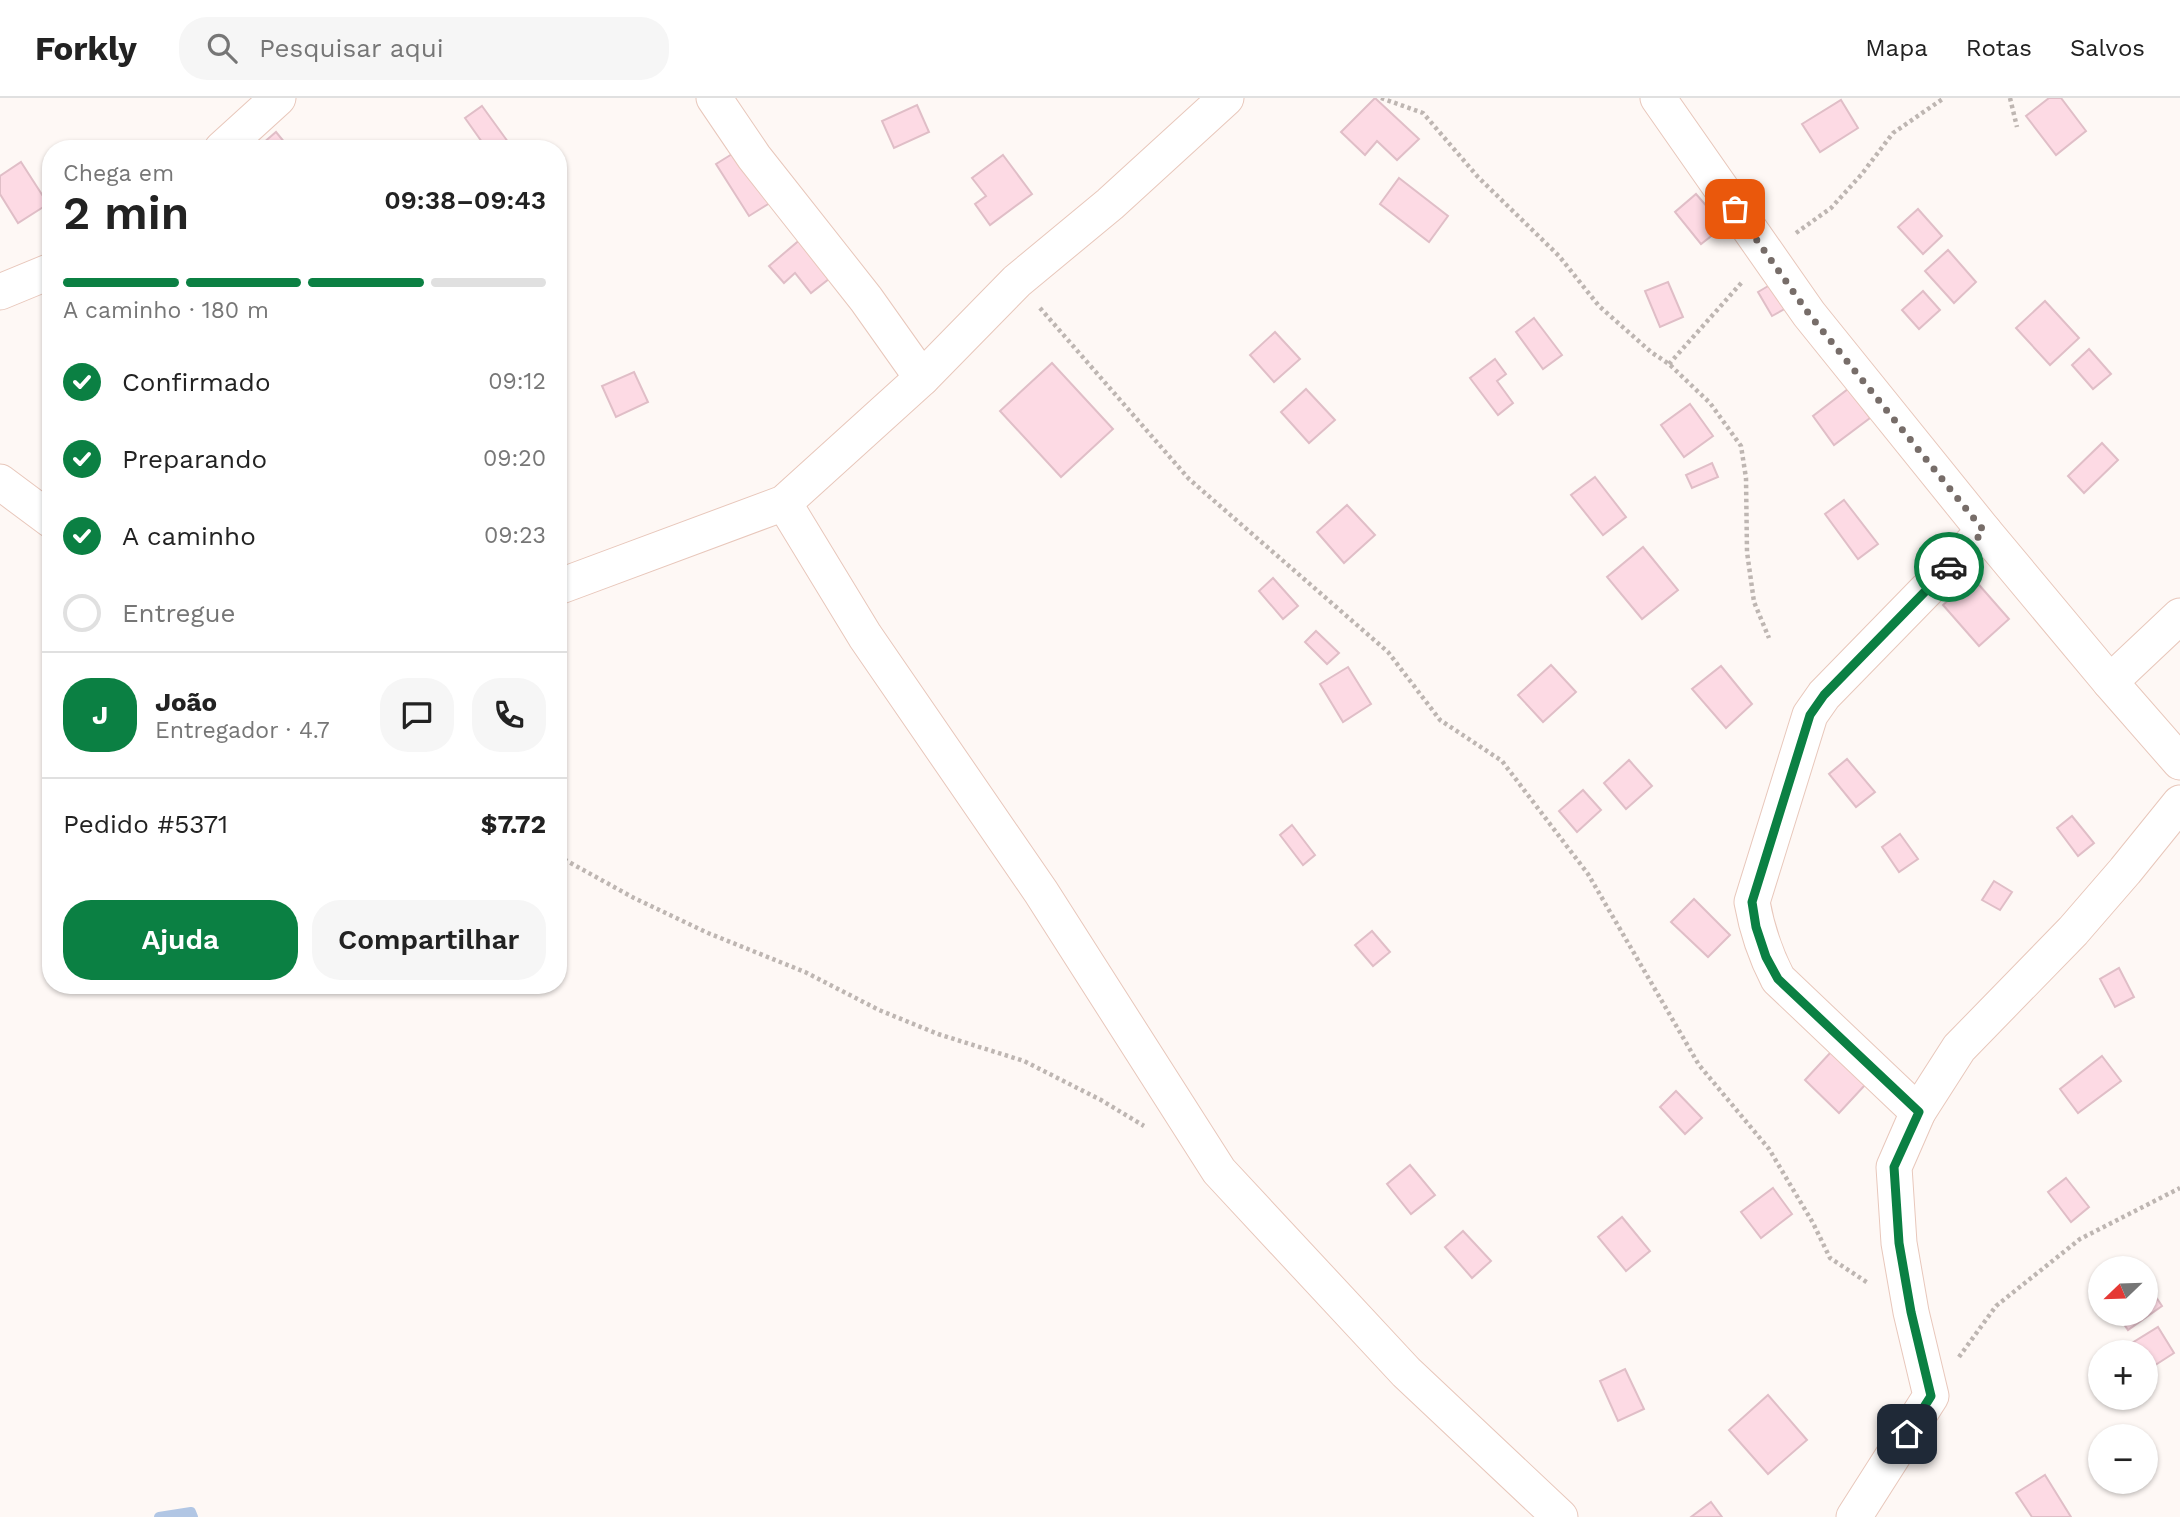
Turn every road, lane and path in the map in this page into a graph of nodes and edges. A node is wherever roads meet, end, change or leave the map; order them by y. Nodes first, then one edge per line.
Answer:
1 (278, 98) edge
2 (714, 98) edge
3 (1226, 98) edge
4 (1381, 98) edge
5 (1658, 98) edge
6 (1944, 98) edge
7 (2010, 98) edge
8 (2017, 127) dead end
9 (232, 140) edge
10 (1765, 254) junction
11 (42, 275) edge
12 (1017, 281) junction
13 (0, 292) edge
14 (1669, 364) junction
15 (922, 378) junction
16 (0, 482) edge
17 (784, 503) junction
18 (42, 513) edge
19 (1984, 531) junction
20 (567, 584) edge
21 (2180, 617) edge
22 (1769, 638) dead end
23 (2110, 682) junction
24 (2180, 762) edge
25 (2180, 803) edge
26 (567, 861) edge
27 (1919, 1112) junction
28 (1148, 1128) dead end
29 (2180, 1188) edge
30 (1911, 1312) junction
31 (1931, 1396) junction
32 (1560, 1517) edge
33 (1854, 1517) edge

1 - 9 street
2 - 15 street
3 - 12 street
4 - 14 path
5 - 10 street
6 - 10 path
7 - 8 path
10 - 14 path
10 - 19 street
11 - 13 street
12 - 15 street
12 - 30 path
14 - 22 path
15 - 17 street
16 - 18 street
17 - 20 street
17 - 32 street
19 - 23 street
19 - 27 street
21 - 23 street
23 - 24 street
25 - 27 street
26 - 28 path
27 - 30 street
29 - 31 path
30 - 31 street
31 - 33 street

